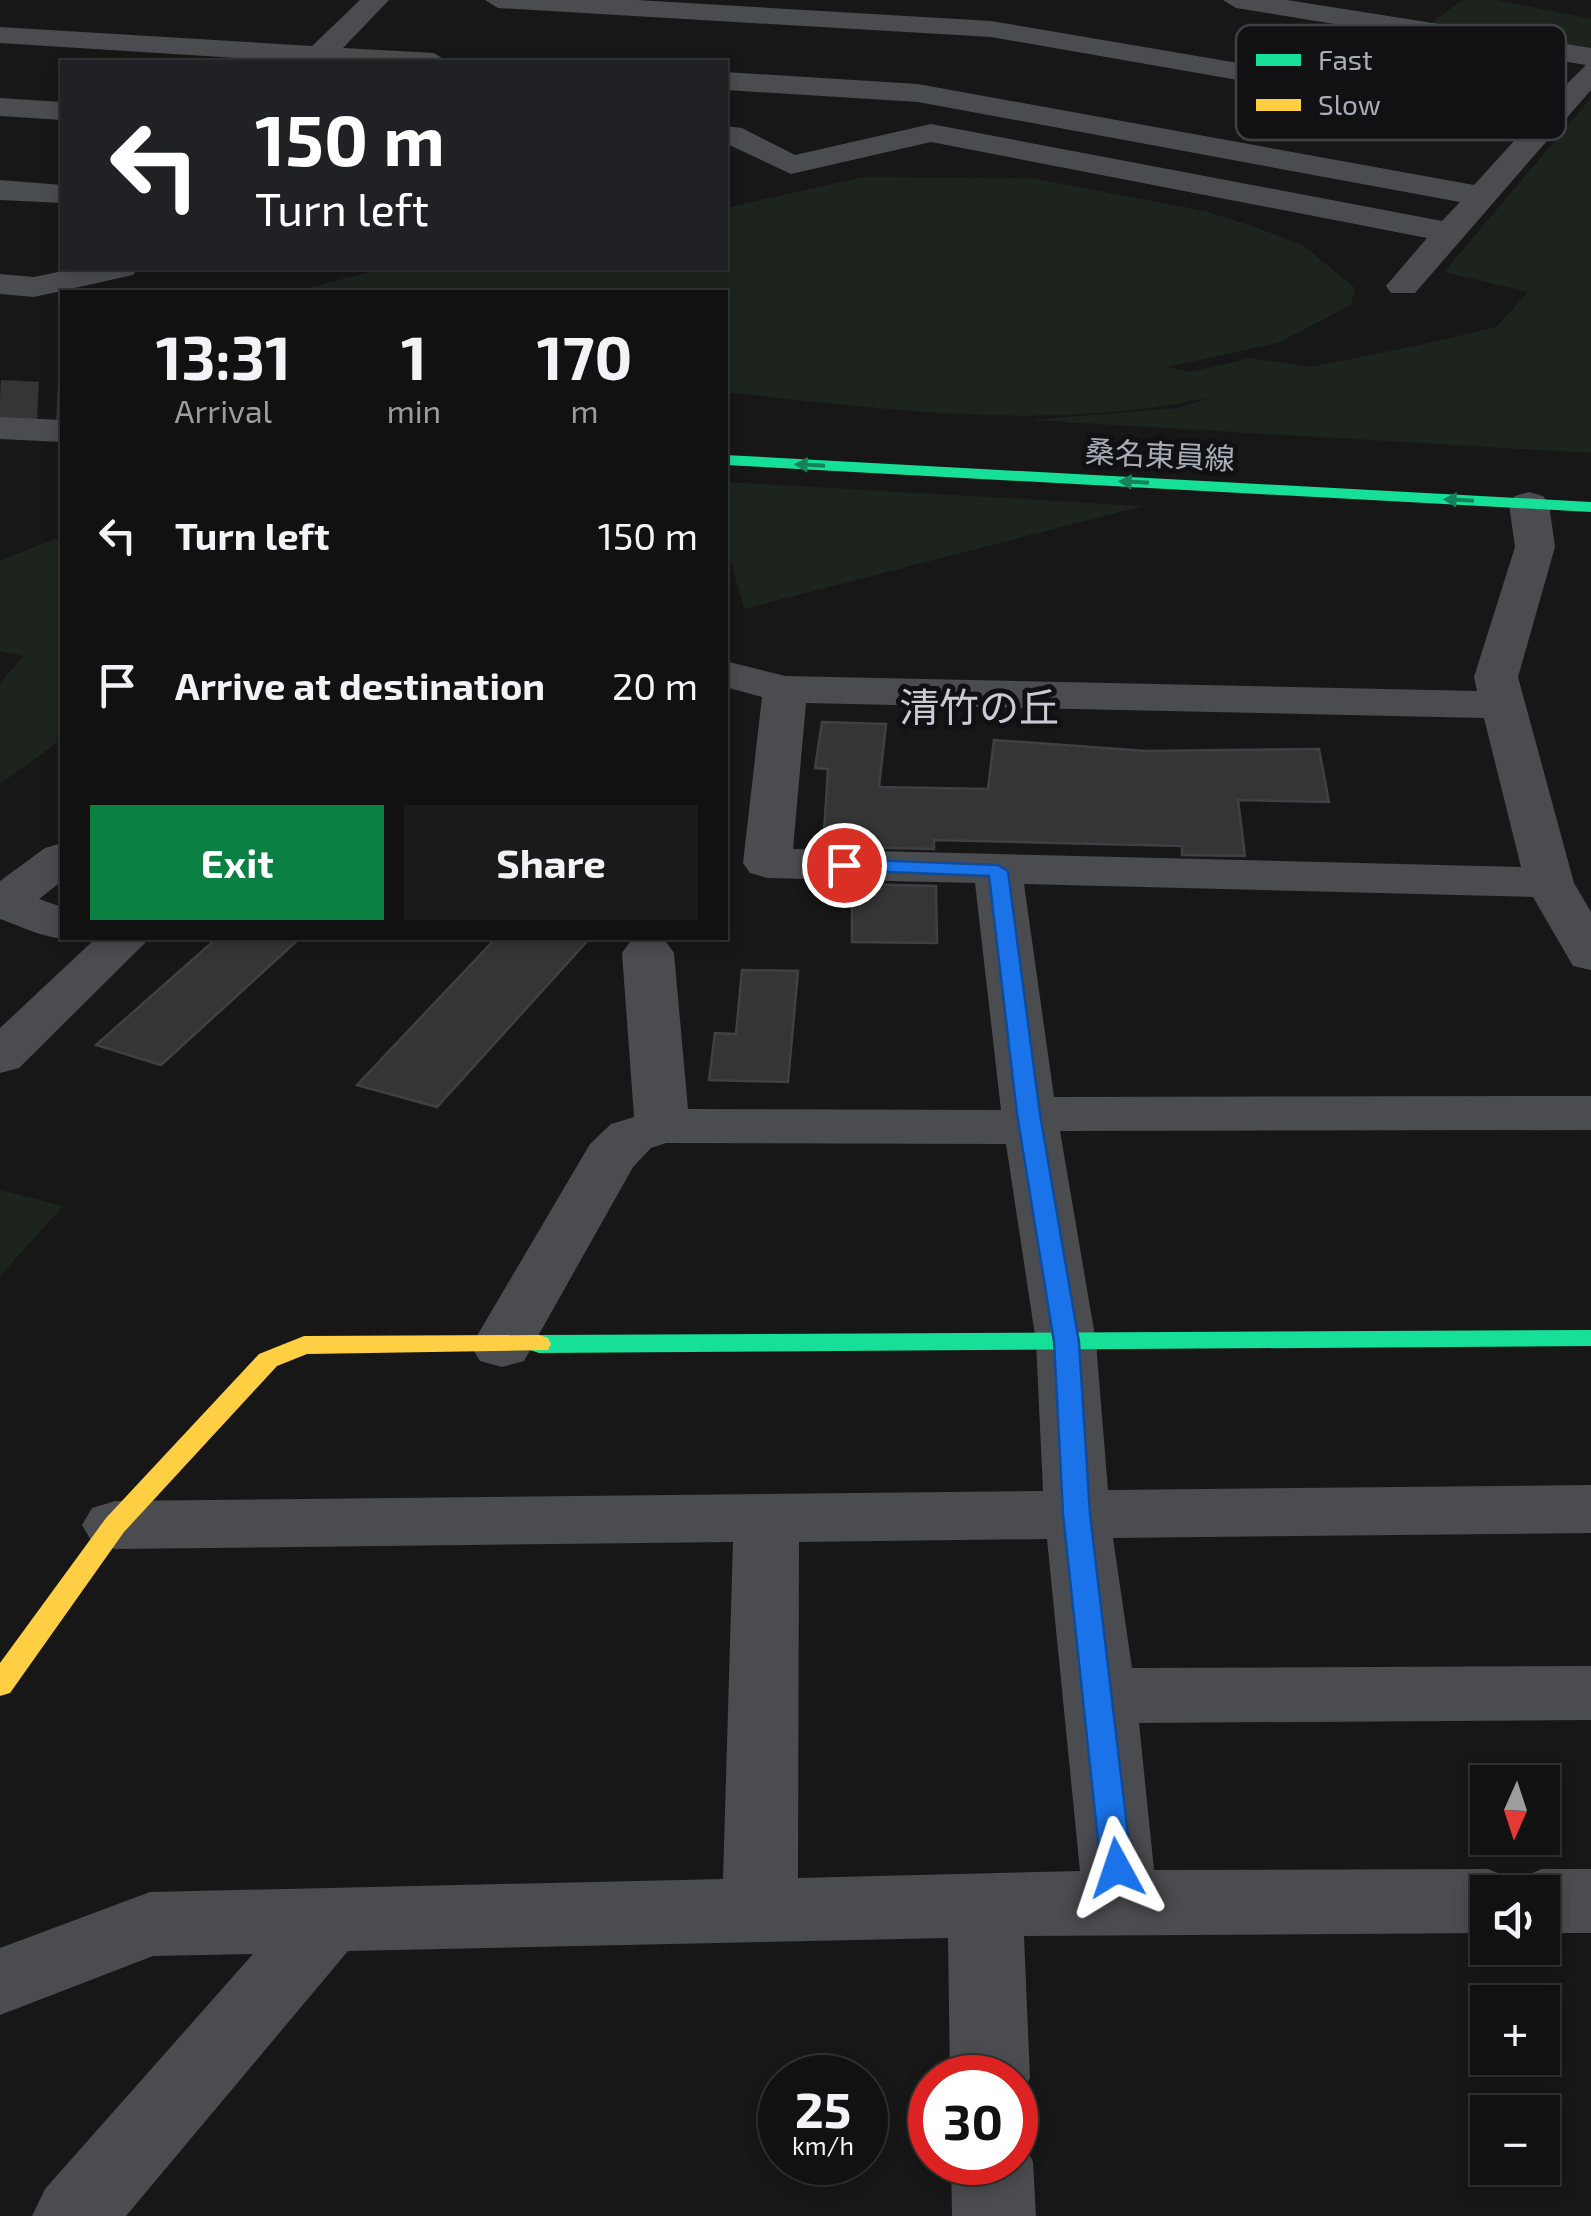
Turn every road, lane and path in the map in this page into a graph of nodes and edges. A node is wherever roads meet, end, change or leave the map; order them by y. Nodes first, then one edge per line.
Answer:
1 (376, 0) edge
2 (498, 0) edge
3 (1025, 0) edge
4 (1236, 0) edge
5 (1438, 10) dead end
6 (1395, 25) edge
7 (1418, 25) edge
8 (991, 29) junction
9 (0, 35) edge
10 (1566, 52) edge
11 (1591, 56) edge
12 (316, 59) edge
13 (355, 60) edge
14 (1236, 71) edge
15 (1591, 72) edge
16 (728, 81) edge
17 (918, 93) junction
18 (1566, 101) edge
19 (0, 107) edge
20 (60, 111) edge
21 (806, 117) dead end
22 (769, 126) dead end
23 (1115, 128) junction
24 (728, 134) edge
25 (1532, 140) edge
26 (1072, 160) junction
27 (0, 190) edge
28 (60, 194) edge
29 (1481, 196) junction
30 (1448, 232) junction
31 (112, 270) edge
32 (0, 284) edge
33 (1403, 286) dead end
34 (0, 395) edge
35 (60, 398) edge
36 (0, 428) edge
37 (60, 431) edge
38 (728, 460) edge
39 (1529, 504) junction
40 (1591, 507) edge
41 (728, 675) edge
42 (785, 689) junction
43 (1501, 705) junction
44 (60, 860) edge
45 (998, 871) junction
46 (1550, 883) junction
47 (60, 923) edge
48 (113, 940) edge
49 (648, 953) dead end
50 (1591, 955) edge
51 (0, 1058) edge
52 (1591, 1114) edge
53 (1030, 1120) junction
54 (662, 1126) junction
55 (1591, 1338) edge
56 (1066, 1342) junction
57 (502, 1346) junction
58 (1591, 1509) edge
59 (1076, 1514) junction
60 (766, 1517) junction
61 (116, 1525) junction
62 (0, 1684) edge
63 (1591, 1693) edge
64 (1100, 1696) junction
65 (1470, 1901) edge
66 (1560, 1901) edge
67 (1591, 1901) edge
68 (1120, 1902) junction
69 (985, 1905) junction
70 (760, 1913) junction
71 (329, 1920) junction
72 (0, 1982) edge
73 (989, 2055) edge
74 (993, 2185) edge
75 (74, 2216) edge
76 (994, 2216) edge

1 - 12 street
2 - 8 street
3 - 8 street
4 - 6 street
5 - 7 street
8 - 14 street
8 - 17 street
9 - 12 street
10 - 11 street
12 - 13 street
15 - 18 street
16 - 17 street
17 - 21 street
17 - 23 street
19 - 20 street
22 - 24 street
23 - 26 street
23 - 29 street
24 - 26 street
25 - 29 street
26 - 30 street
27 - 28 street
29 - 30 street
30 - 33 street
31 - 32 street
34 - 35 street
36 - 37 street
39 -> 38 street, 桑名東員線
39 - 40 street, 桑名東員線
39 - 43 street
41 - 42 street
42 - 43 street
42 - 45 street
43 - 46 street
44 - 47 street
45 - 46 street
45 - 53 street
46 - 50 street
48 - 51 street
49 - 54 street
52 - 53 street
53 - 54 street
53 - 56 street
54 - 57 street
55 - 56 street
56 - 57 street
56 - 59 street
57 - 61 street
58 - 59 street
59 - 60 street
59 - 64 street
60 - 61 street
60 - 70 street
61 - 62 street
63 - 64 street
64 - 68 street
65 - 68 street
66 - 67 street
68 - 69 street
69 - 70 street
69 - 73 street
70 - 71 street
71 - 72 street
71 - 75 street
74 - 76 street

